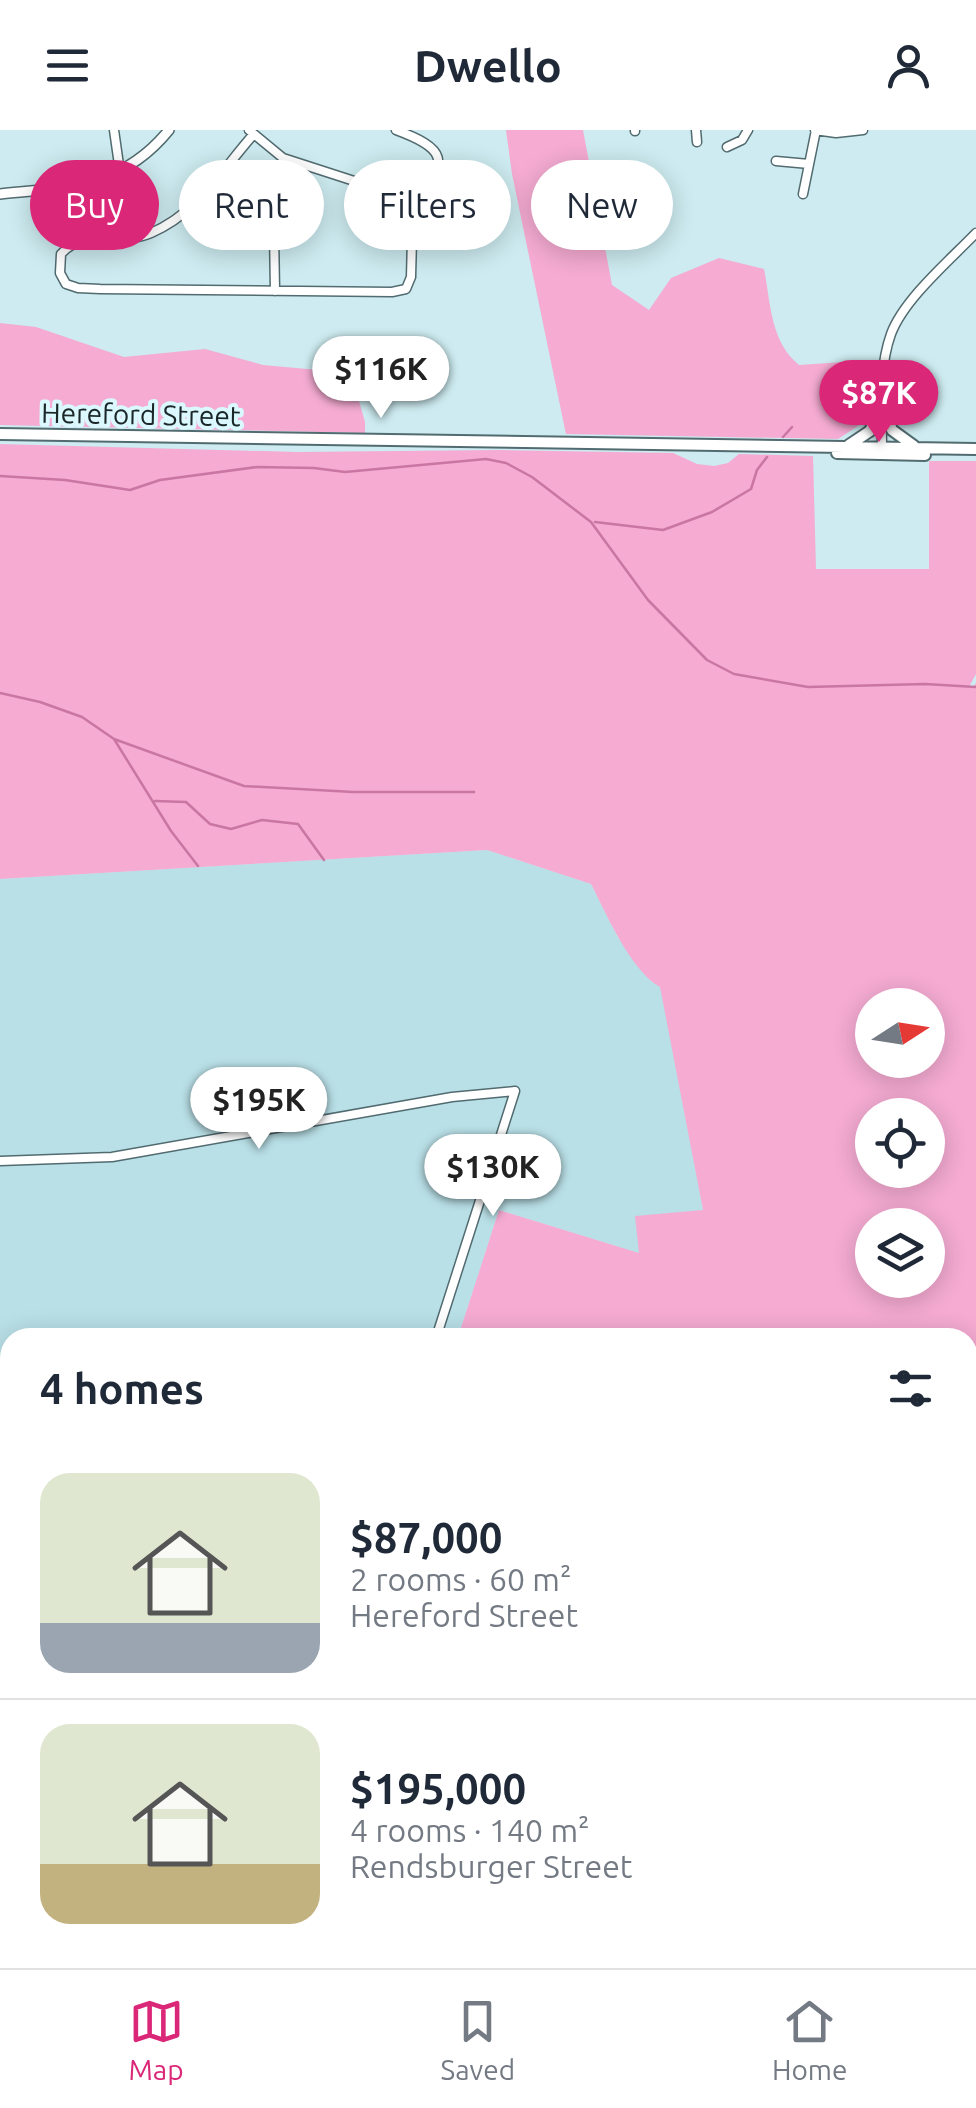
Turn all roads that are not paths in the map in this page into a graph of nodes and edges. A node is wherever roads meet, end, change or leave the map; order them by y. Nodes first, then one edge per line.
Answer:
1 (114, 130) edge
2 (169, 130) edge
3 (396, 130) edge
4 (696, 130) edge
5 (748, 130) edge
6 (816, 130) edge
7 (863, 130) edge
8 (251, 132) edge
9 (697, 142) dead end
10 (727, 148) dead end
11 (118, 160) edge
12 (139, 160) edge
13 (232, 160) edge
14 (437, 160) edge
15 (776, 161) dead end
16 (809, 164) junction
17 (344, 179) edge
18 (30, 191) edge
19 (0, 194) edge
20 (803, 194) dead end
21 (179, 218) edge
22 (976, 232) edge
23 (274, 250) edge
24 (412, 250) edge
25 (275, 291) junction
26 (882, 403) junction
27 (0, 434) edge
28 (843, 447) junction
29 (761, 448) junction
30 (918, 448) junction
31 (882, 451) junction
32 (976, 452) edge
33 (0, 1161) edge
34 (439, 1328) edge

1 - 11 street
2 - 12 street
3 - 14 street
4 - 9 street
5 - 10 street
6 - 7 street
6 - 16 street
8 - 13 street
8 - 17 street
15 - 16 street
16 - 20 street
18 - 19 street
21 - 25 street
22 - 26 street
23 - 25 street
24 - 25 street
26 - 28 main road
26 - 30 main road
26 - 31 street
27 - 29 main road, Hereford Street
28 - 29 main road, Hereford Street
28 - 31 main road, Hereford Street
29 - 31 main road, Hereford Street
30 - 31 main road, Hereford Street
30 - 32 main road, Hereford Street
31 - 32 main road, Hereford Street
33 - 34 street

